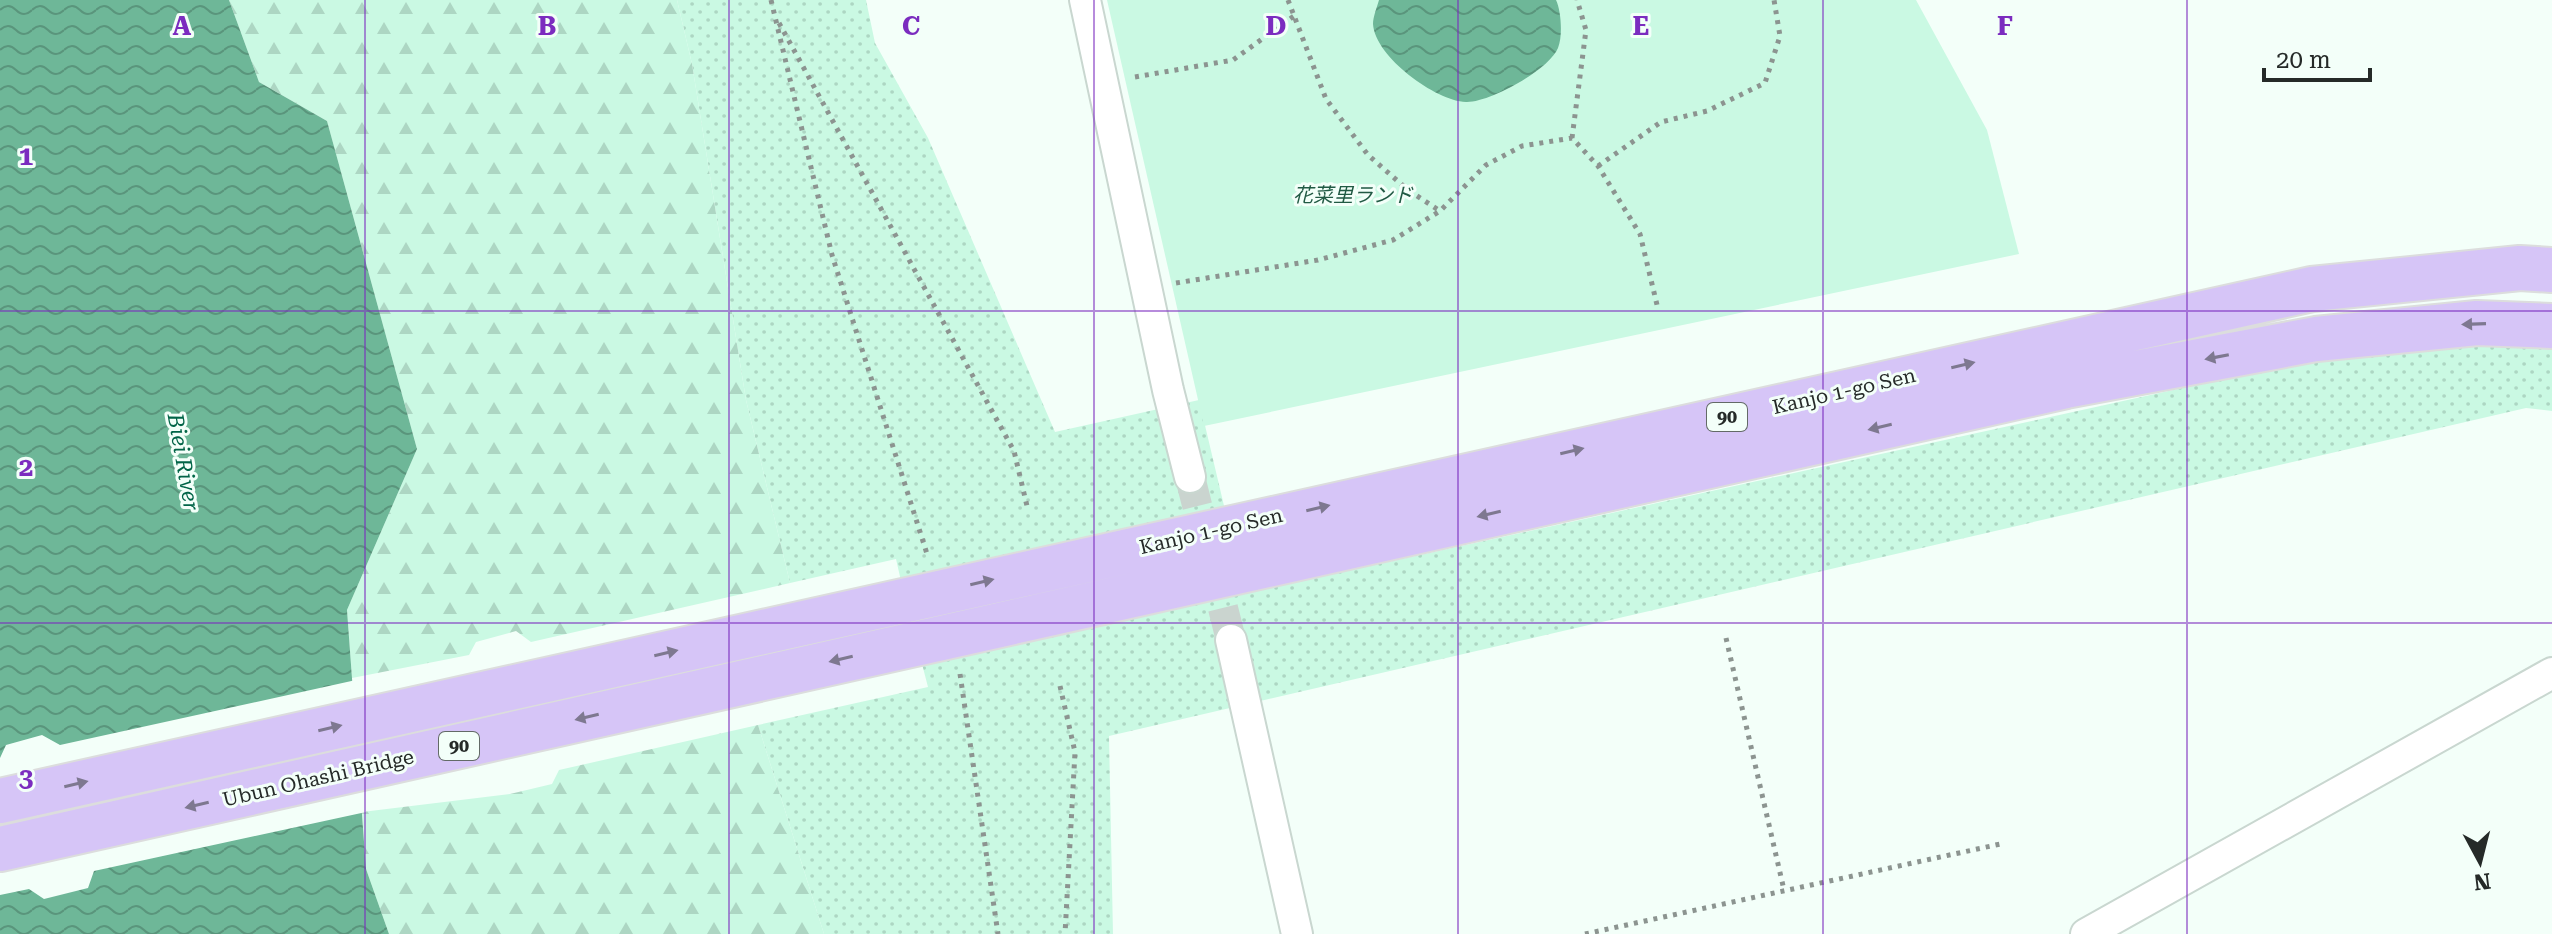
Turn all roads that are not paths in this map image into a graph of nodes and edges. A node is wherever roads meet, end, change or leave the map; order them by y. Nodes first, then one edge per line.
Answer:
1 (1085, 0) edge
2 (2552, 270) edge
3 (2552, 326) edge
4 (1190, 477) tunnel mouth
5 (1231, 640) tunnel mouth
6 (2552, 673) edge
7 (0, 801) edge
8 (0, 849) edge
9 (1297, 934) edge
10 (2086, 934) edge

1 - 4 street
7 -> 2 main road, Kanjo 1-go Sen / 90
3 -> 8 main road, Ubun Ohashi Bridge / 90
5 - 9 street
6 - 10 street

